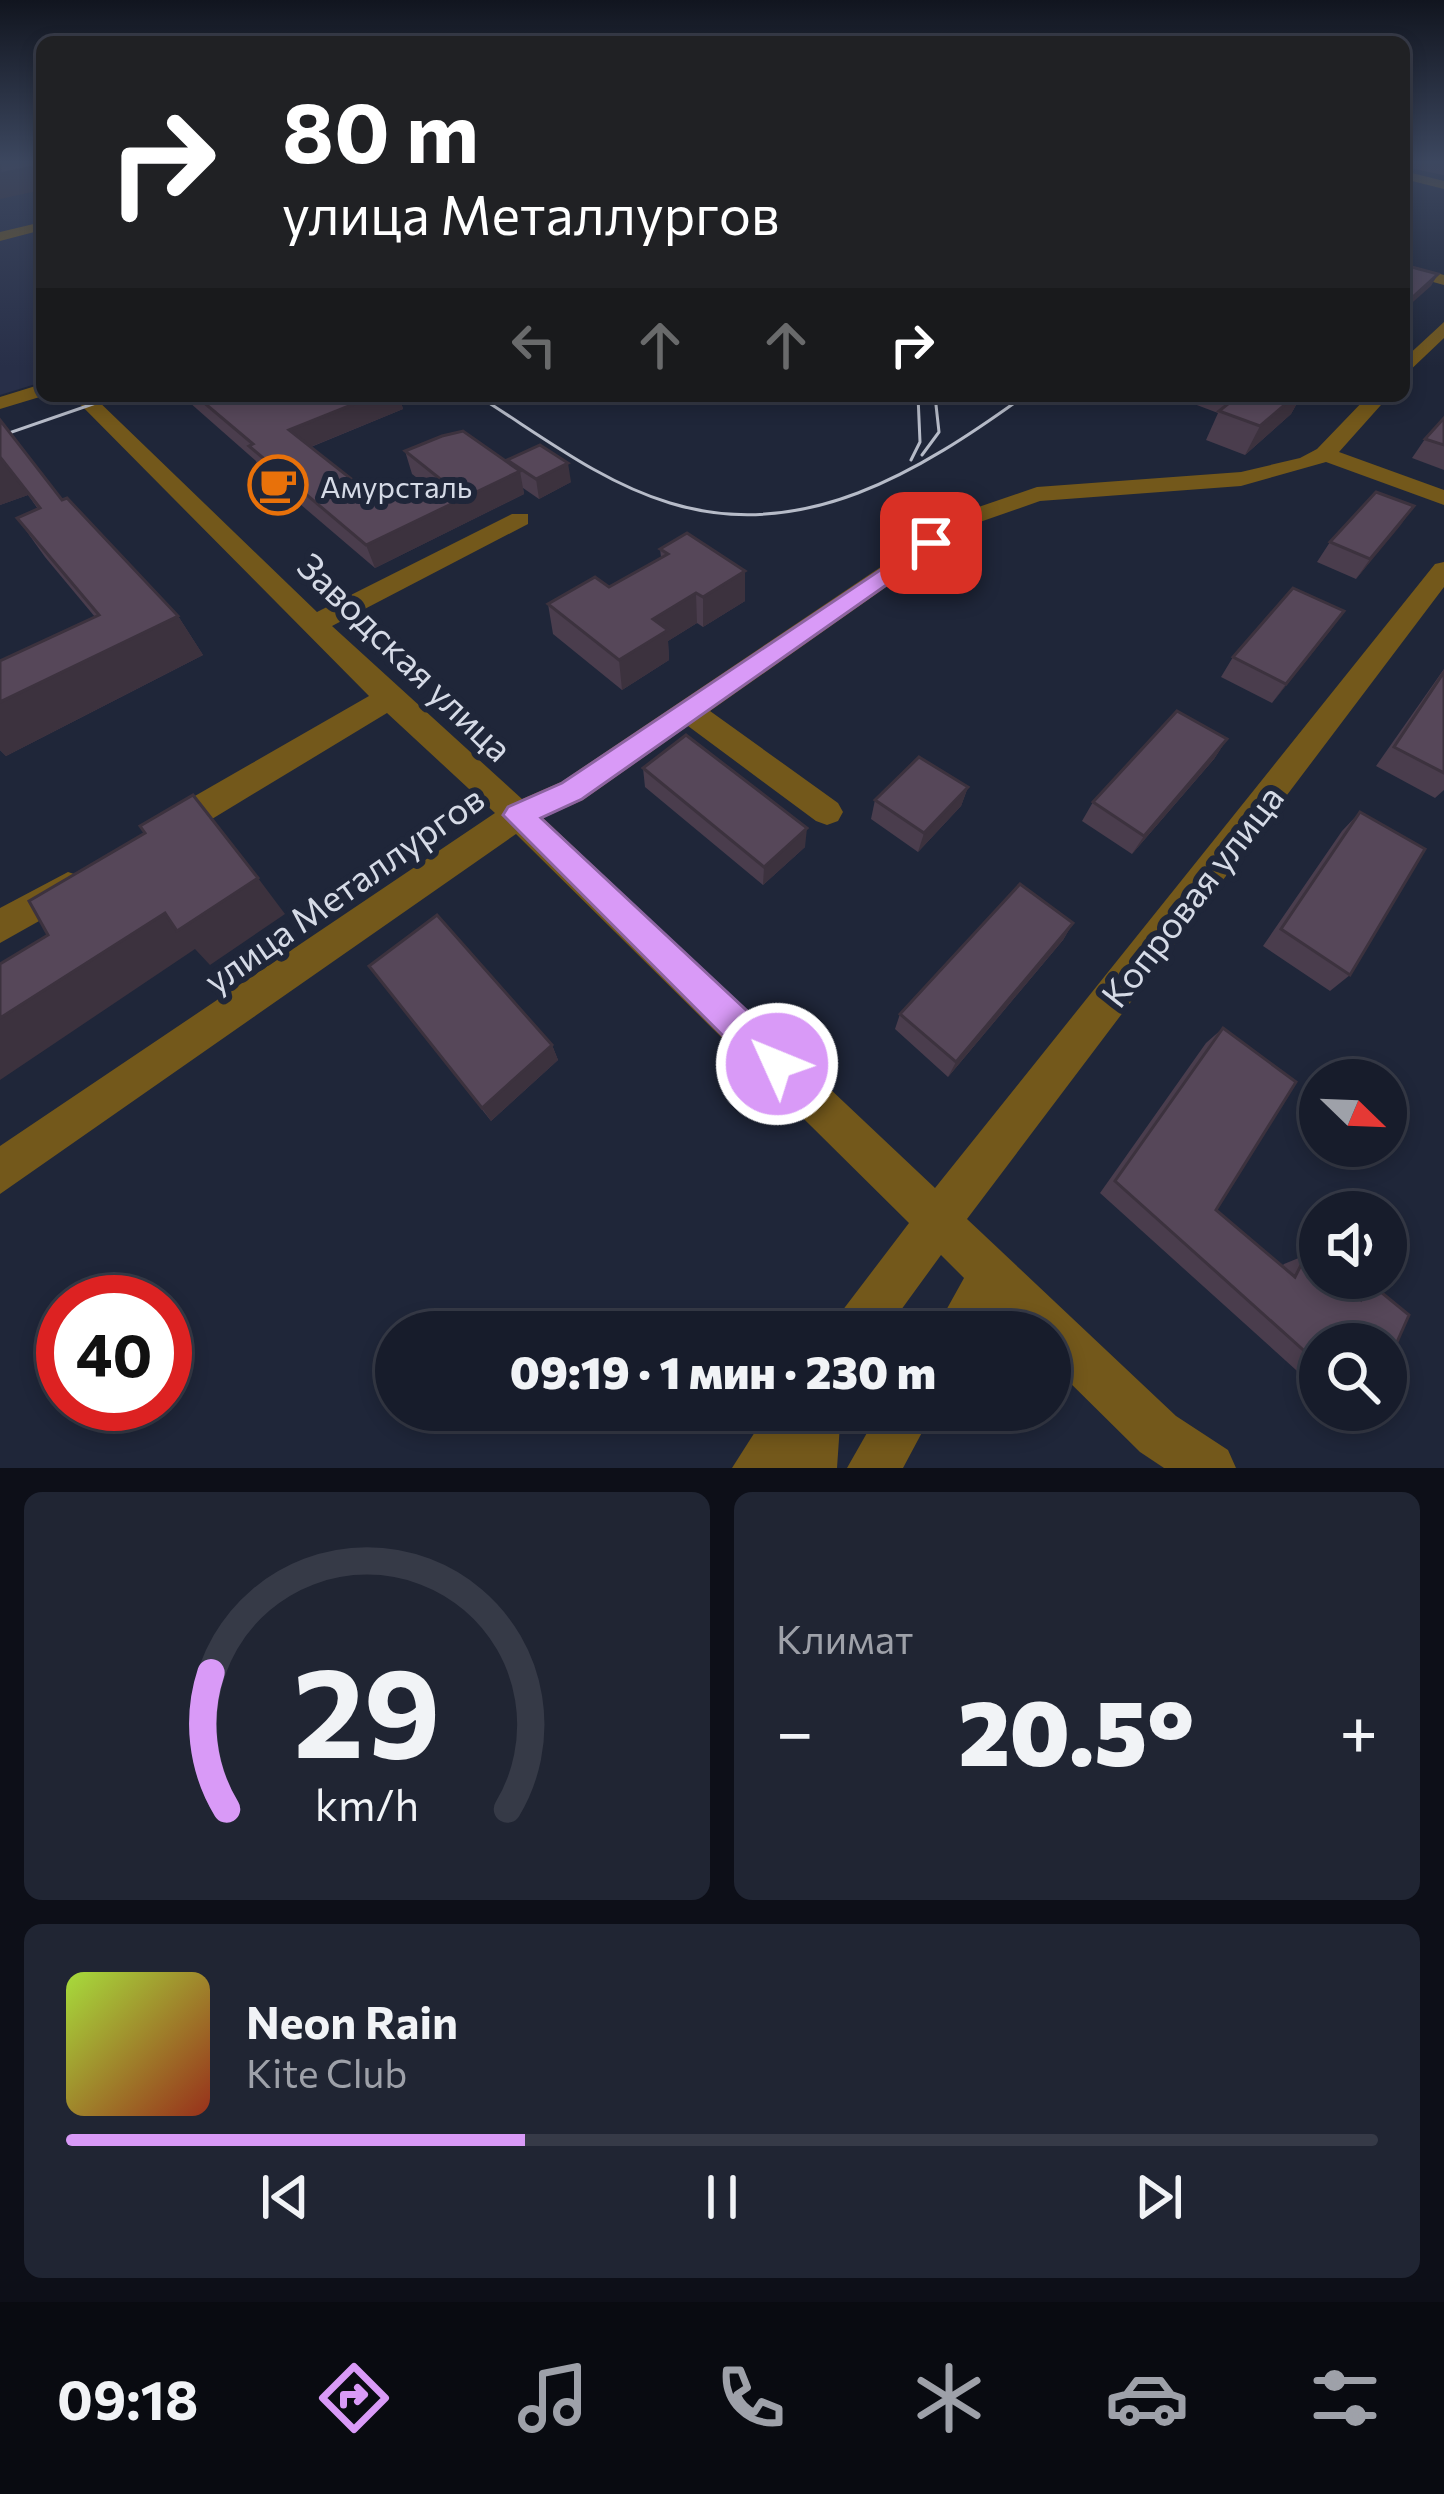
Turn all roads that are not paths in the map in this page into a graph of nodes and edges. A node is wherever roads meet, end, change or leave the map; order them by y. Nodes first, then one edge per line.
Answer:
1 (1410, 271) edge
2 (1444, 280) edge
3 (1444, 327) edge
4 (1410, 364) edge
5 (36, 392) edge
6 (88, 402) edge
7 (1373, 402) edge
8 (0, 403) edge
9 (1325, 454) junction
10 (1444, 498) edge
11 (520, 518) dead end
12 (1444, 570) edge
13 (315, 624) junction
14 (388, 698) junction
15 (686, 710) junction
16 (826, 812) dead end
17 (518, 815) junction
18 (143, 843) edge
19 (102, 867) edge
20 (0, 927) edge
21 (0, 1172) edge
22 (939, 1219) junction
23 (994, 1274) junction
24 (871, 1311) edge
25 (971, 1311) edge
26 (785, 1431) edge
27 (814, 1431) edge
28 (896, 1431) edge
29 (758, 1468) edge
30 (811, 1468) edge
31 (873, 1468) edge
32 (1210, 1468) edge

1 - 2 street
3 - 4 street
5 - 8 street
6 - 13 street, Заводская улица
7 - 9 street
9 - 10 street
9 - 15 street, улица Металлургов
11 - 13 street
12 - 22 street, Копровая улица
13 - 14 street, Заводская улица
14 - 17 street, Заводская улица
14 - 18 street
15 - 16 street
15 - 17 street, улица Металлургов
17 - 21 street, улица Металлургов
17 - 22 street, Заводская улица
19 - 20 street
22 - 23 street, Заводская улица
22 - 24 street, Копровая улица
23 - 25 street
23 - 32 street, Заводская улица
26 - 29 street
27 - 30 street
28 - 31 street

